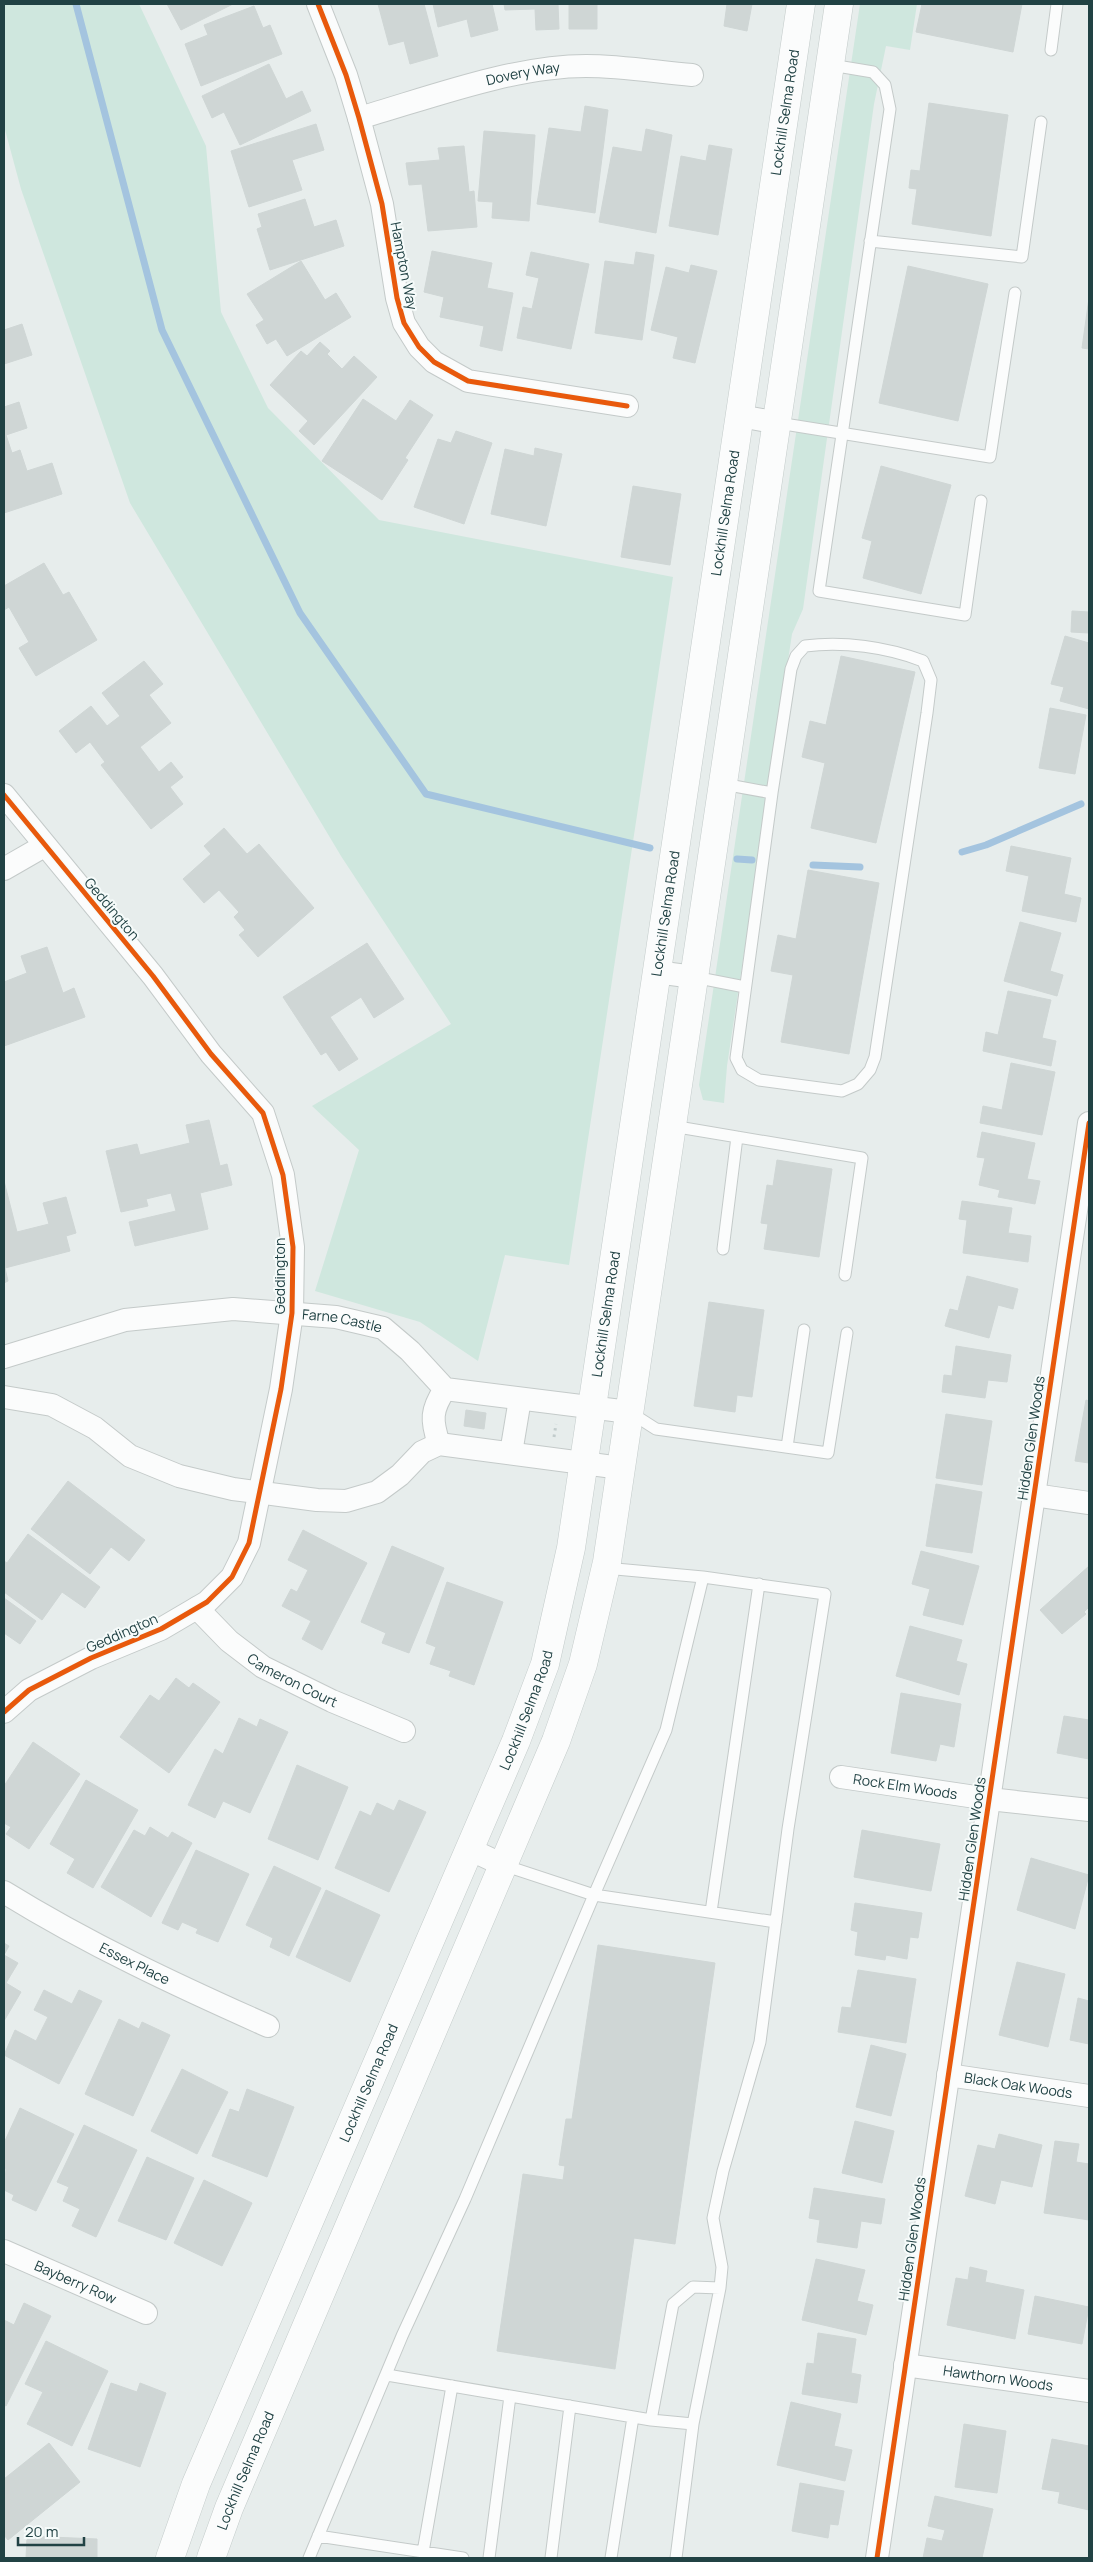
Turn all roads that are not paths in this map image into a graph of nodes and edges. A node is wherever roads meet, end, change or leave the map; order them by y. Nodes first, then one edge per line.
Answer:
1 (318, 4) edge
2 (801, 4) edge
3 (839, 4) edge
4 (1057, 4) edge
5 (1051, 50) dead end
6 (831, 65) junction
7 (692, 75) dead end
8 (359, 118) junction
9 (1041, 122) dead end
10 (870, 241) junction
11 (1015, 293) dead end
12 (627, 406) dead end
13 (740, 416) junction
14 (778, 423) junction
15 (842, 432) junction
16 (981, 501) dead end
17 (723, 784) junction
18 (772, 793) junction
19 (4, 795) edge
20 (44, 846) junction
21 (4, 870) edge
22 (656, 972) junction
23 (694, 977) junction
24 (745, 987) junction
25 (1089, 1123) edge
26 (672, 1126) junction
27 (737, 1137) junction
28 (1082, 1218) edge
29 (723, 1249) dead end
30 (845, 1275) dead end
31 (292, 1313) junction
32 (804, 1330) dead end
33 (847, 1333) dead end
34 (4, 1357) edge
35 (445, 1389) junction
36 (4, 1397) edge
37 (520, 1399) junction
38 (592, 1408) junction
39 (629, 1412) junction
40 (439, 1444) junction
41 (787, 1448) junction
42 (511, 1452) junction
43 (584, 1464) junction
44 (621, 1468) junction
45 (261, 1491) junction
46 (1034, 1496) junction
47 (1089, 1503) edge
48 (606, 1568) junction
49 (703, 1577) junction
50 (759, 1584) junction
51 (197, 1608) junction
52 (4, 1712) edge
53 (404, 1732) dead end
54 (841, 1777) dead end
55 (989, 1799) junction
56 (1089, 1810) edge
57 (469, 1849) junction
58 (503, 1864) junction
59 (4, 1892) edge
60 (594, 1895) junction
61 (711, 1912) junction
62 (776, 1922) junction
63 (268, 2026) dead end
64 (948, 2075) junction
65 (1089, 2096) edge
66 (4, 2251) edge
67 (720, 2288) junction
68 (146, 2312) dead end
69 (905, 2365) junction
70 (386, 2375) junction
71 (452, 2386) junction
72 (1089, 2391) edge
73 (510, 2396) junction
74 (570, 2406) junction
75 (633, 2417) junction
76 (651, 2420) junction
77 (693, 2424) junction
78 (318, 2536) junction
79 (423, 2552) junction
80 (170, 2558) edge
81 (211, 2558) edge
82 (310, 2558) edge
83 (463, 2558) edge
84 (489, 2558) edge
85 (552, 2558) edge
86 (611, 2558) edge
87 (676, 2558) edge
88 (876, 2558) edge

1 - 8 street, Hampton Way
2 - 13 main road, Lockhill Selma Road
3 - 6 main road, Lockhill Selma Road
4 - 5 lane
6 - 10 lane
6 - 14 main road, Lockhill Selma Road
7 - 8 street, Dovery Way
8 - 12 street, Hampton Way
9 - 10 lane
10 - 15 lane
11 - 15 lane
13 - 14 street
13 - 22 main road, Lockhill Selma Road
14 - 15 lane
14 - 17 main road, Lockhill Selma Road
15 - 16 lane
17 - 18 lane
17 - 23 main road, Lockhill Selma Road
18 - 24 lane
18 - 24 lane
19 - 20 street, Geddington
20 - 21 street
20 - 31 street, Geddington
22 - 23 street
22 - 38 main road, Lockhill Selma Road
23 - 24 lane
23 - 26 main road, Lockhill Selma Road
25 - 28 street, Hidden Glen Woods
26 - 27 lane
26 - 39 main road, Lockhill Selma Road
27 - 29 lane
27 - 30 lane
28 - 46 street, Hidden Glen Woods
31 - 34 street, Farne Castle
31 - 35 street, Farne Castle
31 - 45 street, Geddington
32 - 41 lane
33 - 41 lane
35 - 37 street
35 - 40 street
36 - 45 street
37 - 38 street
37 - 42 street
38 - 39 street
38 - 43 main road, Lockhill Selma Road
39 - 41 lane
39 - 44 main road, Lockhill Selma Road
40 - 42 street
40 - 45 street
42 - 43 street
43 - 44 street
43 - 57 main road, Lockhill Selma Road
44 - 48 main road, Lockhill Selma Road
45 - 51 street, Geddington
46 - 47 street
46 - 55 street, Hidden Glen Woods
48 - 49 lane
48 - 58 main road, Lockhill Selma Road
49 - 50 lane
49 - 60 lane
50 - 61 lane
50 - 62 lane
51 - 52 street, Geddington
51 - 53 street, Cameron Court
54 - 55 street, Rock Elm Woods
55 - 56 street, Rock Elm Woods
55 - 64 street, Hidden Glen Woods
57 - 58 street
57 - 80 main road, Lockhill Selma Road
58 - 60 lane
58 - 81 main road, Lockhill Selma Road
59 - 63 street, Essex Place
60 - 61 lane
60 - 70 lane
61 - 62 lane
62 - 67 lane
64 - 65 street, Black Oak Woods
64 - 69 street, Hidden Glen Woods
66 - 68 street, Bayberry Row
67 - 76 lane
67 - 77 lane
69 - 72 street, Hawthorn Woods
69 - 88 street, Hidden Glen Woods
70 - 71 lane
70 - 78 lane
71 - 73 lane
71 - 79 lane
73 - 74 lane
73 - 84 lane
74 - 75 lane
74 - 85 lane
75 - 76 lane
75 - 86 lane
76 - 77 lane
77 - 87 lane
78 - 79 lane
78 - 82 lane
79 - 83 lane

